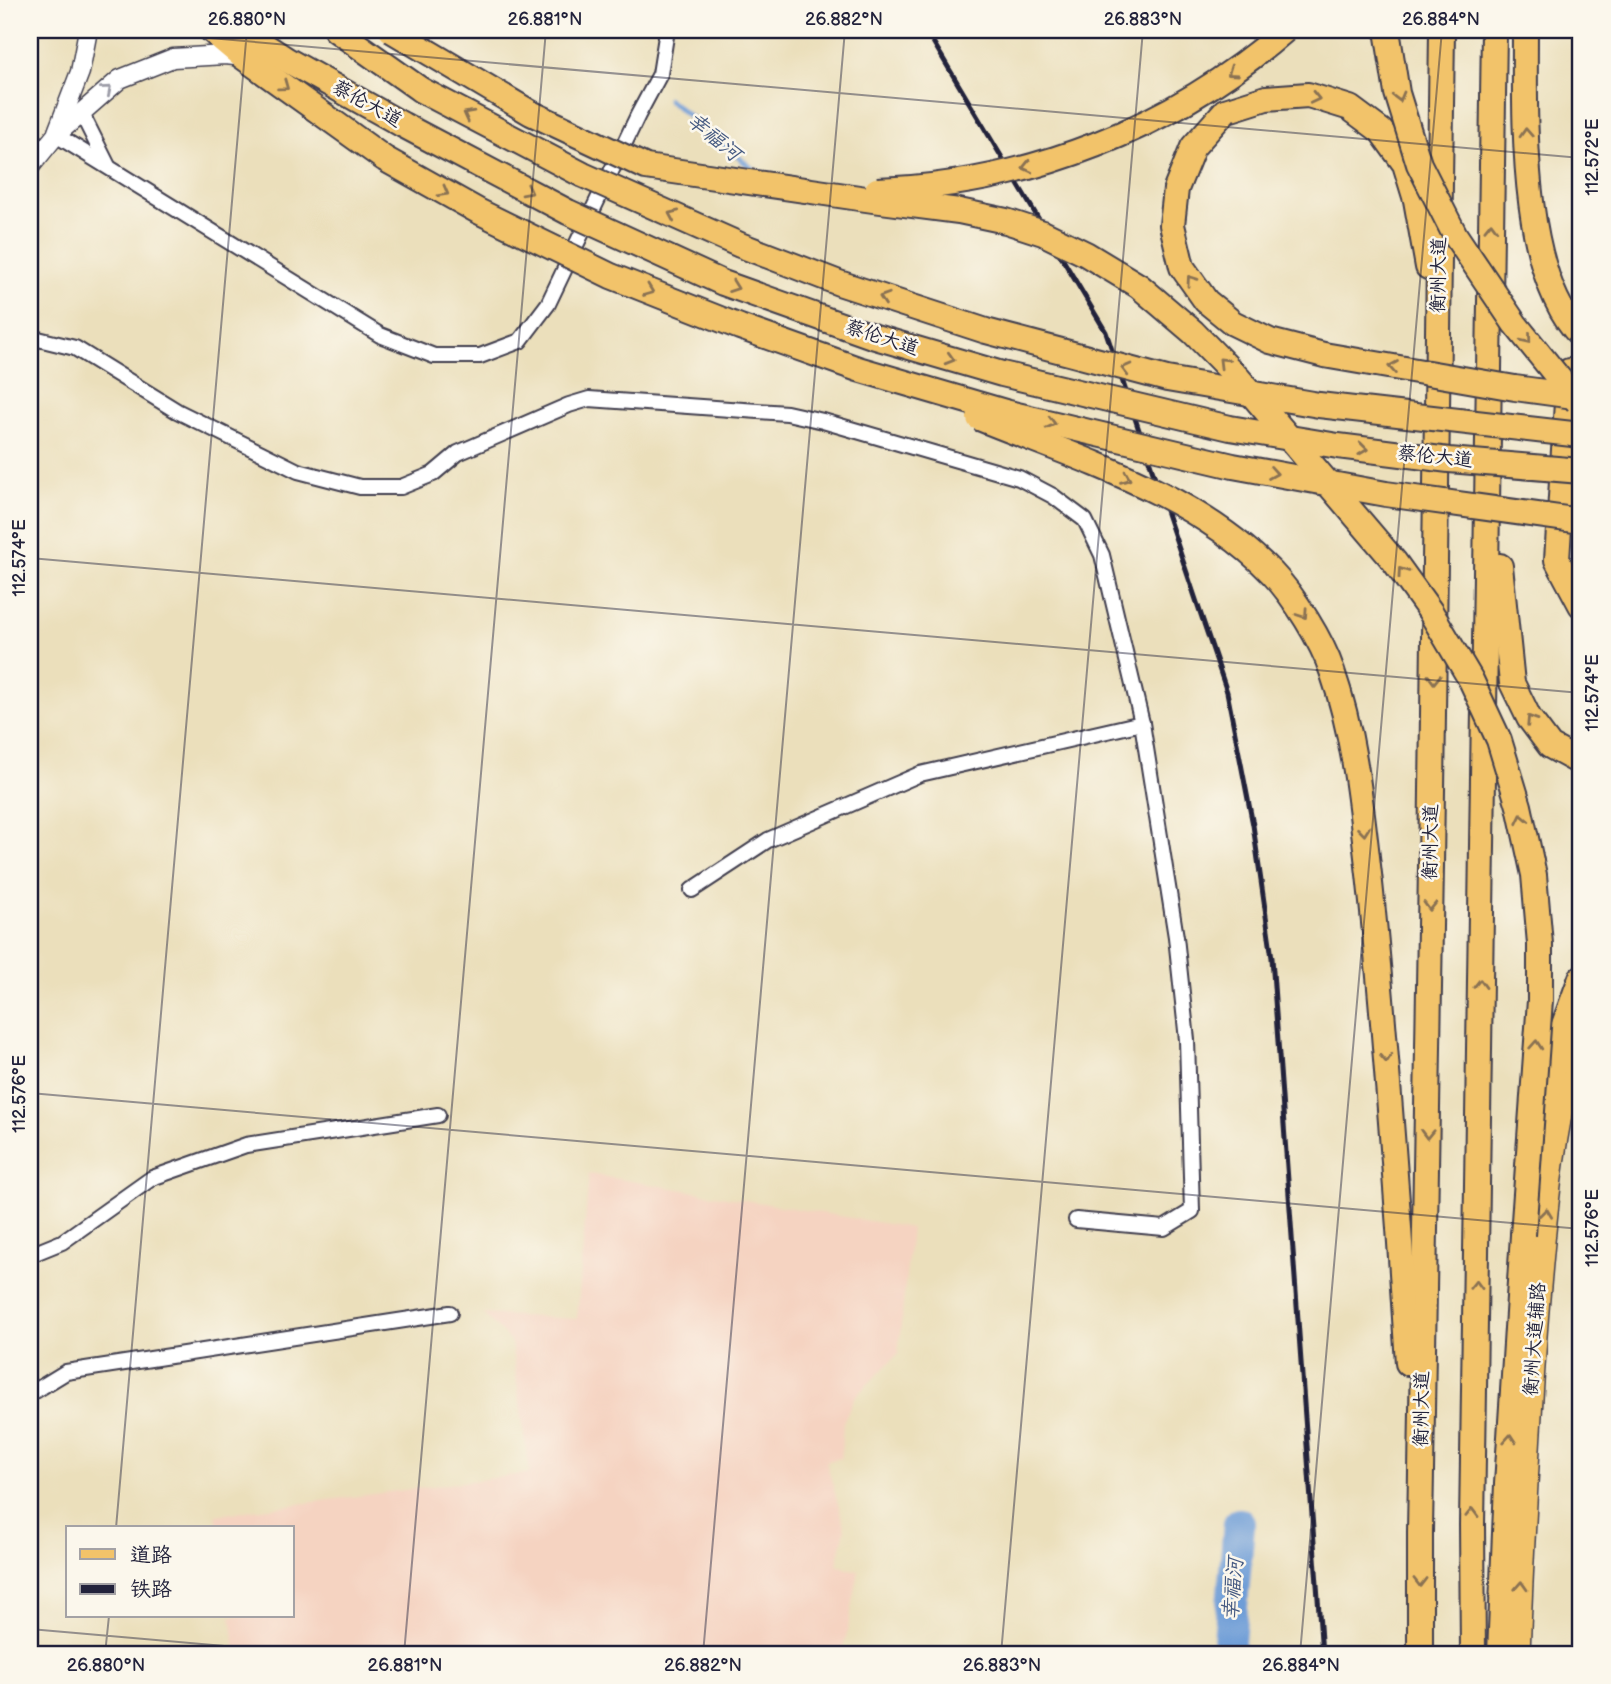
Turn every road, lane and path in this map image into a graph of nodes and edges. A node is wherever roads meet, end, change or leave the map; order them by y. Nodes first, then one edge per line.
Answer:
1 (88, 30) edge
2 (211, 30) edge
3 (241, 30) edge
4 (335, 30) edge
5 (343, 30) edge
6 (391, 30) edge
7 (667, 30) edge
8 (1285, 30) edge
9 (1387, 30) edge
10 (1442, 30) edge
11 (1494, 30) edge
12 (1525, 30) edge
13 (371, 55) junction
14 (243, 57) junction
15 (287, 60) junction
16 (81, 113) junction
17 (56, 135) junction
18 (30, 167) edge
19 (109, 167) junction
20 (820, 192) junction
21 (1438, 325) junction
22 (30, 337) edge
23 (1581, 337) edge
24 (858, 369) junction
25 (1575, 371) edge
26 (1581, 397) edge
27 (1581, 406) edge
28 (1581, 435) edge
29 (1488, 442) junction
30 (1581, 471) edge
31 (1581, 521) edge
32 (1581, 605) edge
33 (1142, 723) junction
34 (1581, 763) edge
35 (692, 890) dead end
36 (1581, 978) edge
37 (1581, 1027) edge
38 (438, 1115) dead end
39 (1076, 1220) dead end
40 (1523, 1235) junction
41 (30, 1255) edge
42 (450, 1313) dead end
43 (30, 1394) edge
44 (1420, 1532) junction
45 (1420, 1654) edge
46 (1472, 1654) edge
47 (1500, 1654) edge
48 (1518, 1654) edge

1 - 17 street
2 - 14 highway
3 - 15 highway, 蔡伦大道
4 - 13 highway, 蔡伦大道
5 - 13 highway
6 - 20 highway, bridge
7 - 19 street
8 -> 20 highway, bridge
9 -> 27 highway, bridge
10 - 21 highway, 衡州大道
29 -> 11 highway
23 -> 12 highway
28 -> 13 highway, 蔡伦大道, bridge
14 - 15 street
16 -> 14 street
14 -> 24 highway, bridge
15 -> 30 highway, 蔡伦大道, bridge
16 - 17 street
16 - 19 street
17 - 18 street
17 - 19 street
40 -> 20 highway, bridge
26 -> 21 highway, bridge
21 -> 44 highway, 衡州大道
22 - 33 street
24 -> 31 highway, bridge
24 -> 44 highway, bridge
25 - 32 highway
34 -> 29 highway
46 -> 29 highway
33 - 35 street
33 - 39 street
36 - 40 highway, bridge
48 -> 37 main road, 衡州大道辅路
38 - 41 street
47 -> 40 highway
42 - 43 street
44 -> 45 highway, 衡州大道

